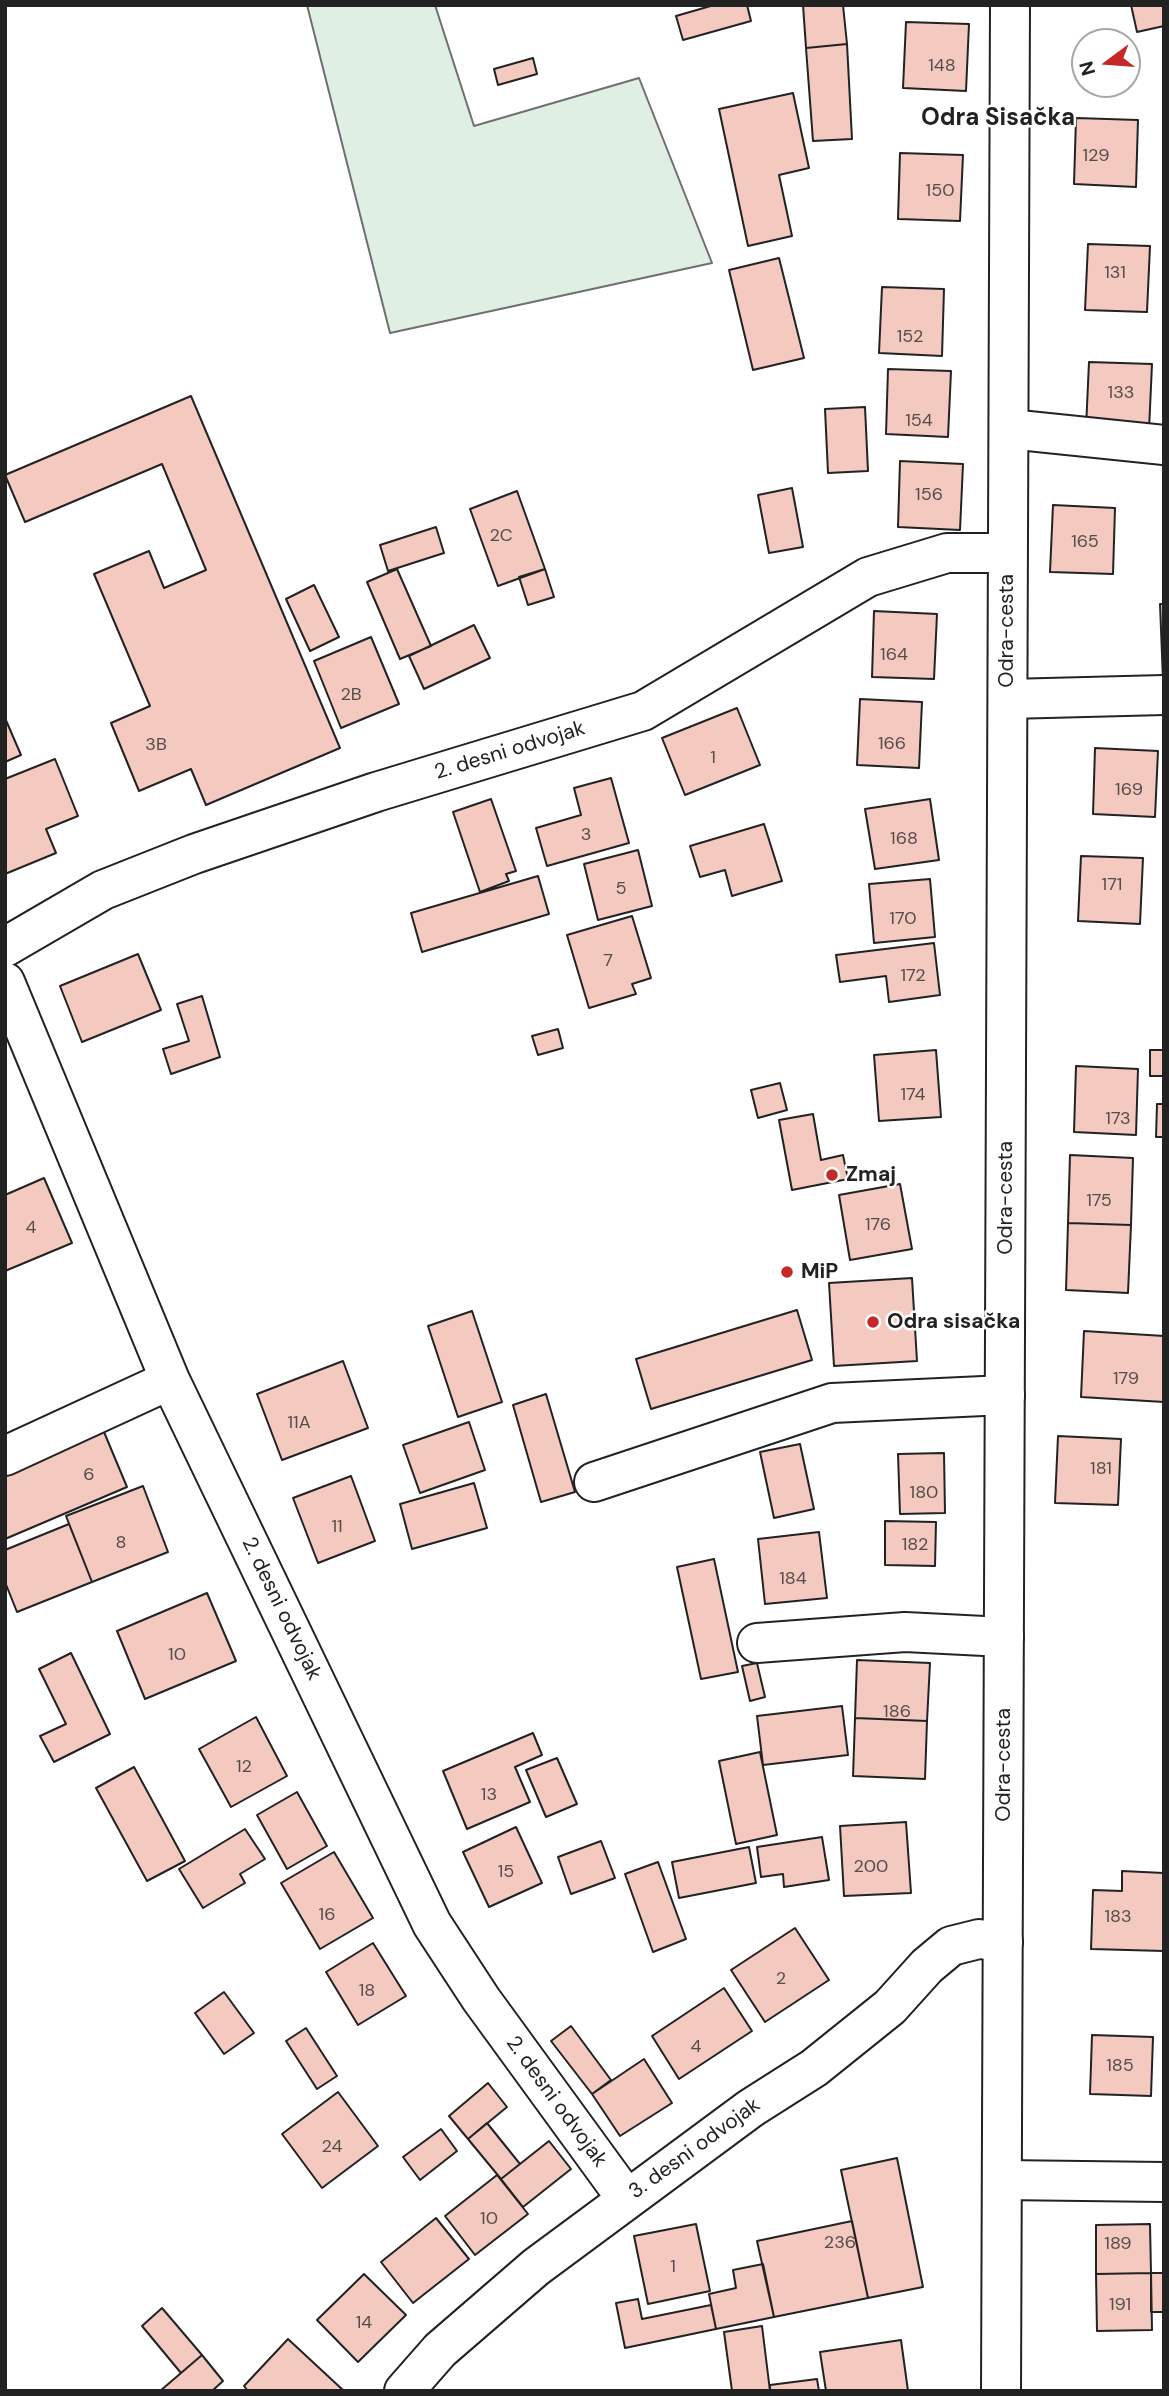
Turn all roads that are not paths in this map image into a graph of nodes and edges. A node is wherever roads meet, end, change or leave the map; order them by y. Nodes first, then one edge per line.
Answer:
1 (1010, 5) edge
2 (1009, 429) junction
3 (1164, 444) edge
4 (1007, 553) junction
5 (1164, 695) edge
6 (1008, 699) junction
7 (5, 947) edge
8 (5, 982) edge
9 (170, 1380) junction
10 (1005, 1395) junction
11 (5, 1456) edge
12 (594, 1482) dead end
13 (1004, 1637) junction
14 (757, 1643) dead end
15 (1003, 1942) junction
16 (1002, 2180) junction
17 (1164, 2182) edge
18 (626, 2198) junction
19 (404, 2391) edge
20 (1001, 2391) edge

1 - 2 street, Odra-cesta
2 - 3 street
2 - 4 street, Odra-cesta
4 - 6 street, Odra-cesta
4 - 7 street, 2. desni odvojak
5 - 6 street
6 - 10 street, Odra-cesta
8 - 9 street, 2. desni odvojak
9 - 11 street
9 - 18 street, 2. desni odvojak
10 - 12 street
10 - 13 street, Odra-cesta
13 - 14 street
13 - 15 street, Odra-cesta
15 - 16 street, Odra-cesta
15 - 18 street, 3. desni odvojak
16 - 17 street
16 - 20 street, Odra-cesta
18 - 19 street, 3. desni odvojak

